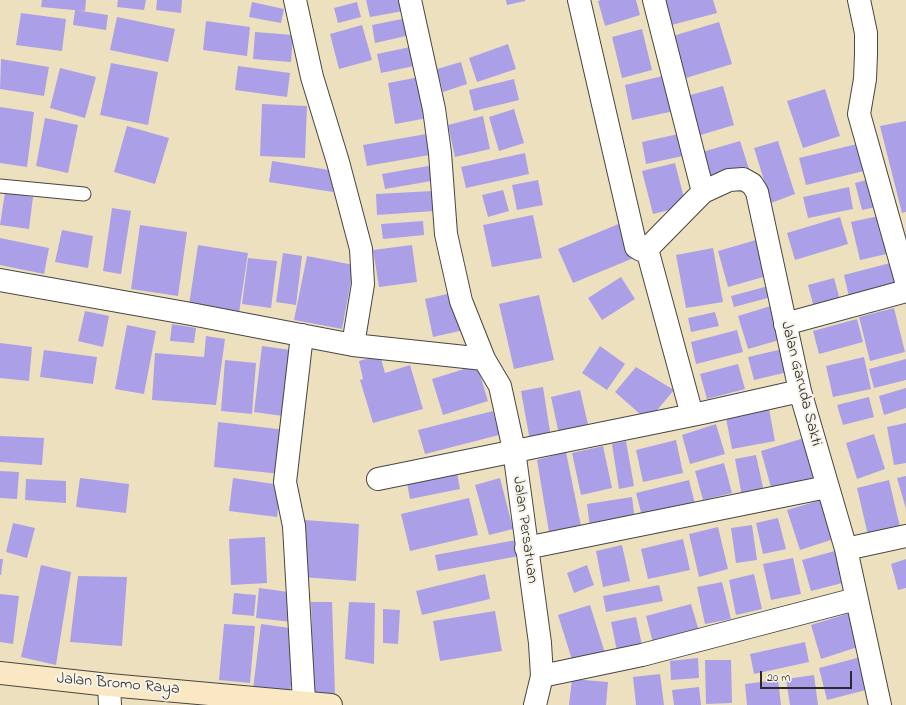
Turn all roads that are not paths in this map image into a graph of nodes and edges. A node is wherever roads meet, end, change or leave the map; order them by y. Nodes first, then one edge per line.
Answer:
1 (295, 0) edge
2 (410, 0) edge
3 (579, 0) edge
4 (654, 0) edge
5 (859, 0) edge
6 (0, 186) edge
7 (703, 192) junction
8 (84, 194) dead end
9 (650, 246) junction
10 (0, 280) edge
11 (906, 281) edge
12 (906, 291) edge
13 (785, 324) junction
14 (302, 335) junction
15 (353, 345) junction
16 (484, 359) junction
17 (800, 391) junction
18 (692, 415) junction
19 (514, 450) junction
20 (378, 479) dead end
21 (827, 487) junction
22 (906, 536) edge
23 (526, 548) junction
24 (846, 549) junction
25 (856, 599) junction
26 (0, 673) edge
27 (542, 676) junction
28 (110, 695) edge
29 (304, 701) junction
30 (331, 705) edge
31 (535, 705) edge
32 (880, 705) edge

1 - 15 street
2 - 16 street, Jalan Persatuan
3 - 9 street
4 - 7 street
5 - 11 street
6 - 8 lane
7 - 9 street, Jalan Garuda Sakti
7 - 13 street, Jalan Garuda Sakti
9 - 18 street
10 - 14 street
12 - 13 street
13 - 17 street, Jalan Garuda Sakti
14 - 15 street
14 - 29 street
15 - 16 street
16 - 19 street, Jalan Persatuan
17 - 18 street
17 - 21 street, Jalan Garuda Sakti
18 - 19 street
19 - 20 street
19 - 23 street, Jalan Persatuan
21 - 23 street
21 - 24 street, Jalan Garuda Sakti
22 - 24 street
23 - 27 street, Jalan Persatuan
24 - 25 street, Jalan Garuda Sakti
25 - 27 street
25 - 32 street, Jalan Garuda Sakti
26 - 28 main road, Jalan Bromo Raya
27 - 31 street, Jalan Persatuan
28 - 29 main road, Jalan Bromo Raya
29 - 30 main road, Jalan Bromo Raya

